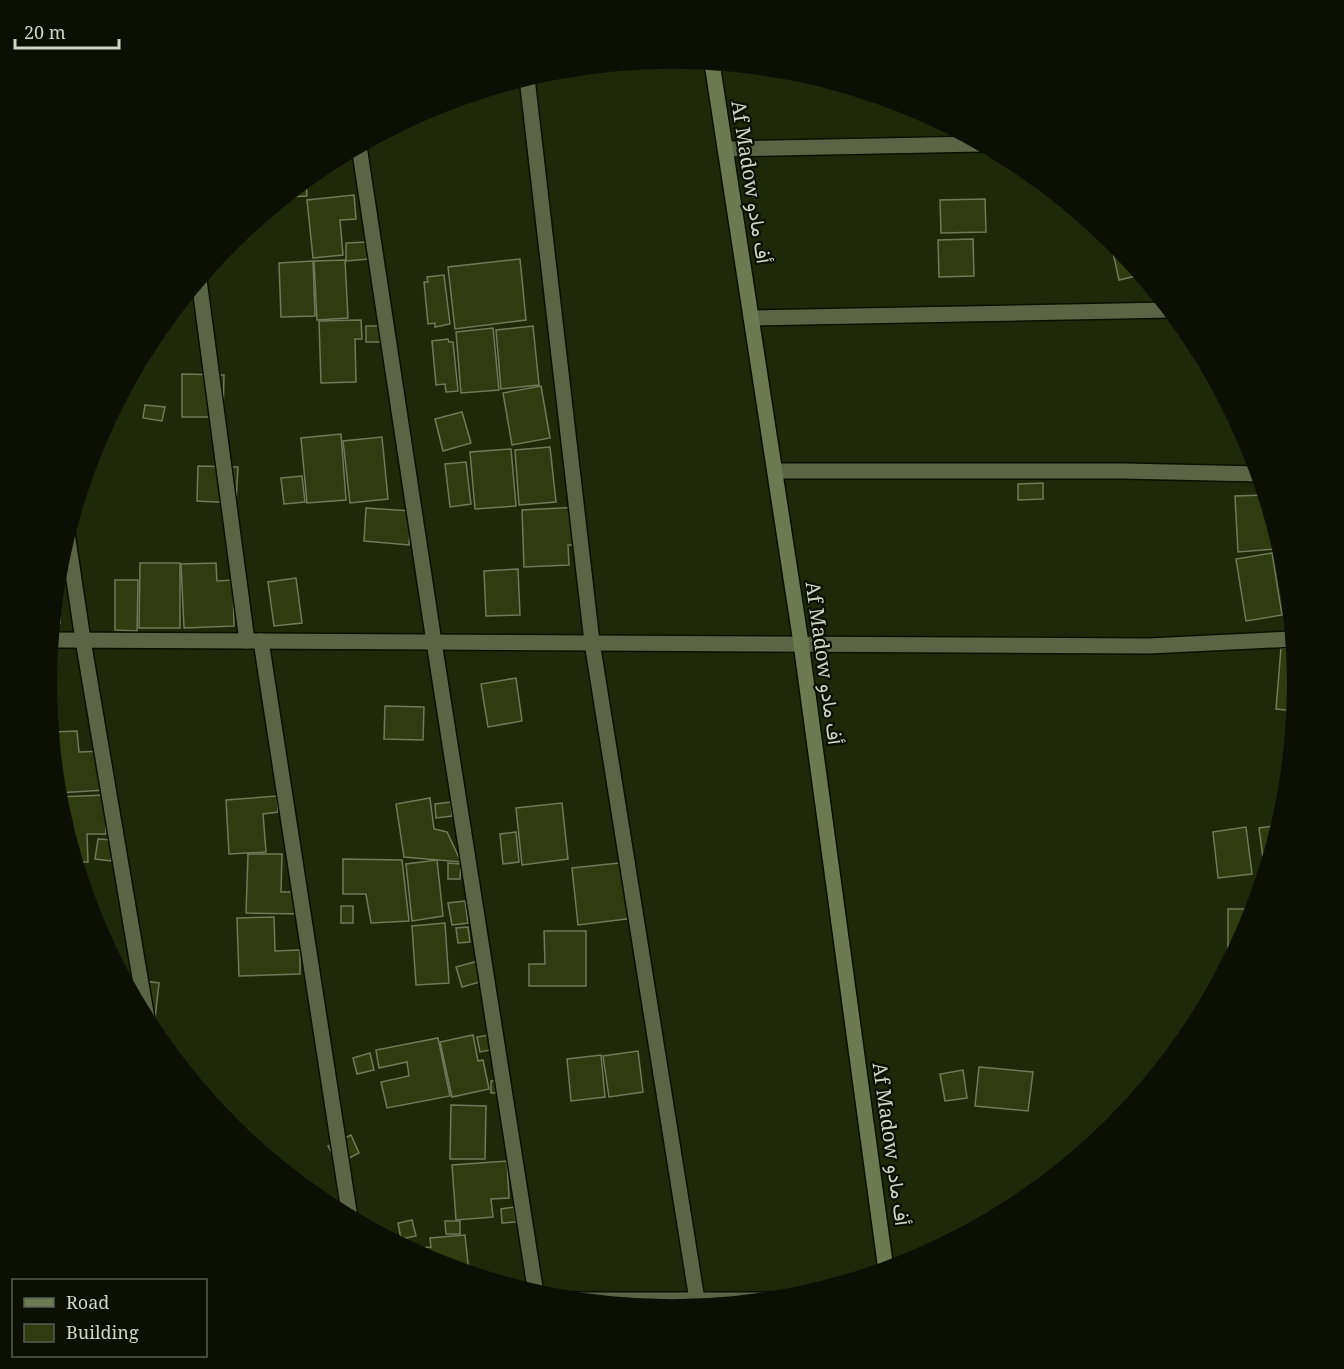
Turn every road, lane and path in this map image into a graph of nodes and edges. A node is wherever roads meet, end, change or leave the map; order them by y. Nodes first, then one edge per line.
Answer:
1 (713, 71) edge
2 (528, 87) edge
3 (965, 144) edge
4 (725, 149) junction
5 (360, 155) edge
6 (201, 290) edge
7 (1160, 310) edge
8 (751, 318) junction
9 (775, 471) junction
10 (1249, 474) edge
11 (71, 558) edge
12 (1286, 639) edge
13 (58, 640) edge
14 (83, 640) junction
15 (254, 641) junction
16 (434, 642) junction
17 (592, 642) junction
18 (801, 643) junction
19 (144, 999) edge
20 (348, 1207) edge
21 (885, 1261) edge
22 (534, 1284) edge
23 (697, 1299) edge

1 - 4 street, Af Madow أف مادو
2 - 17 street
3 - 4 street
4 - 8 street, Af Madow أف مادو
5 - 16 street
6 - 15 street
7 - 8 street
8 - 9 street, Af Madow أف مادو
9 - 10 street
9 - 18 street, Af Madow أف مادو
11 - 14 street
12 - 18 street
13 - 14 street
14 - 15 street
14 - 19 street
15 - 16 street
15 - 20 street
16 - 17 street
16 - 22 street
17 - 18 street
17 - 23 street
18 - 21 street, Af Madow أف مادو

